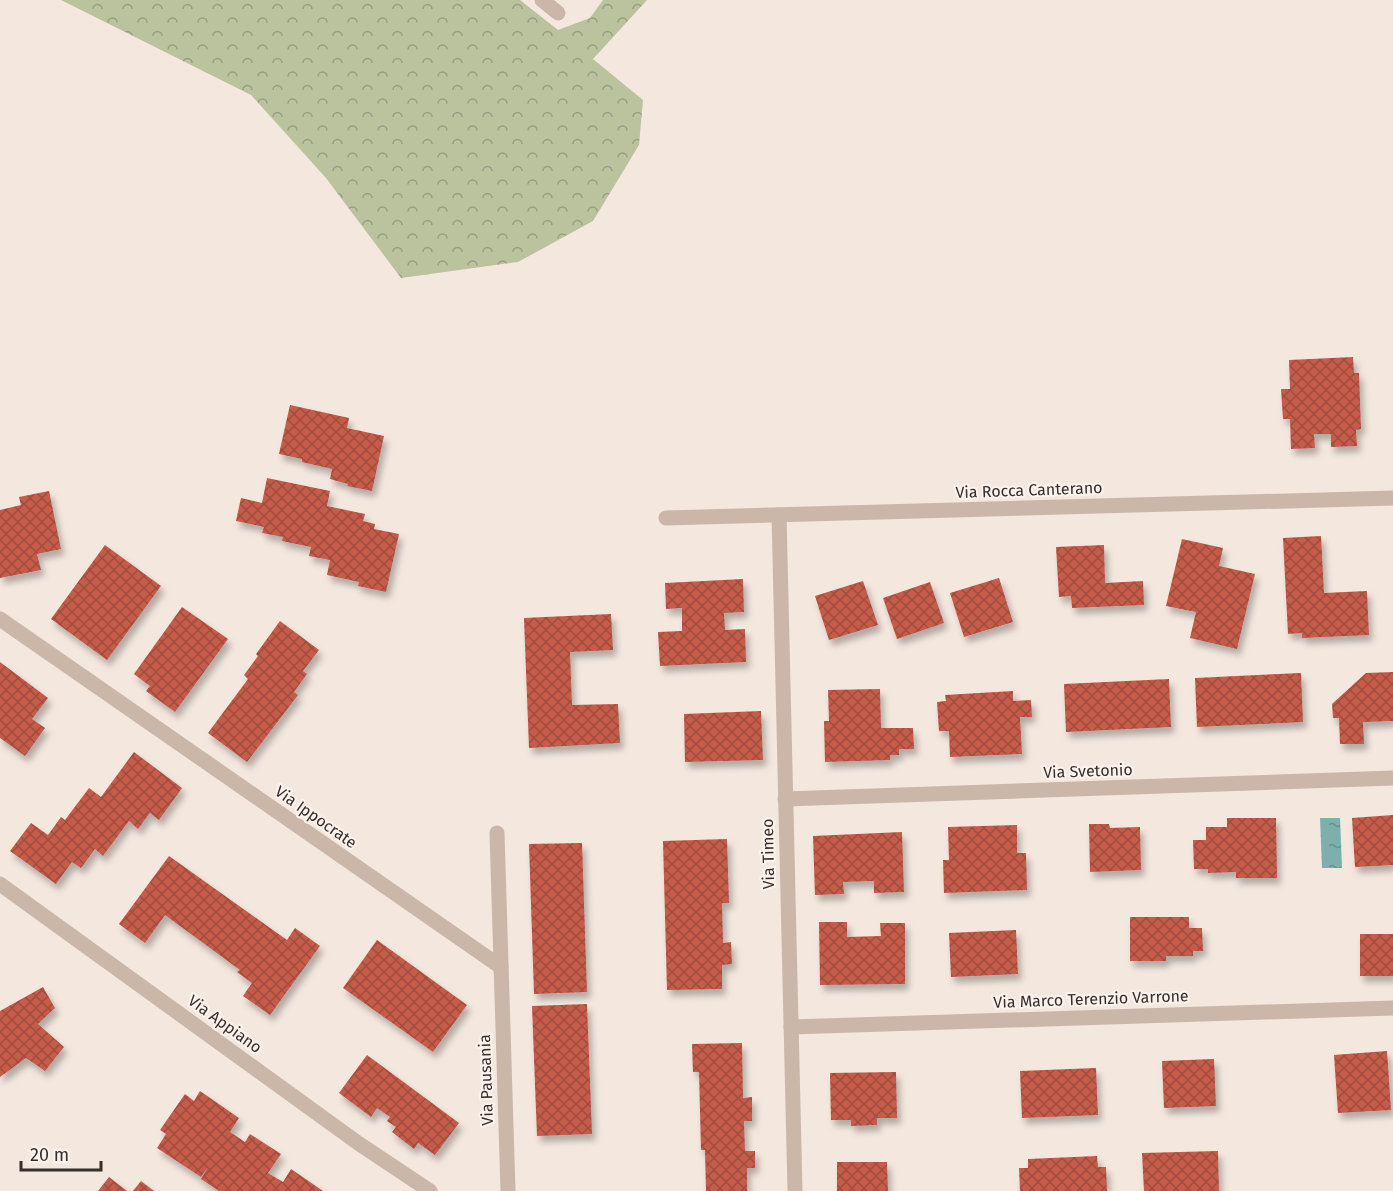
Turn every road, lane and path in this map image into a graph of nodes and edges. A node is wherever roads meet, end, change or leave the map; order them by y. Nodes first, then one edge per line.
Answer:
1 (542, 0) edge
2 (558, 13) dead end
3 (1393, 498) edge
4 (779, 515) junction
5 (666, 518) dead end
6 (0, 619) edge
7 (1393, 778) edge
8 (785, 799) junction
9 (497, 833) dead end
10 (0, 884) edge
11 (501, 968) junction
12 (1393, 1008) edge
13 (791, 1027) junction
14 (430, 1191) edge
15 (508, 1191) edge
16 (795, 1191) edge

1 - 2 street
3 - 4 street, Via Rocca Canterano
4 - 5 street, Via Rocca Canterano
4 - 8 street, Via Timeo
6 - 11 street, Via Ippocrate
7 - 8 street, Via Svetonio
8 - 13 street, Via Timeo
9 - 11 street
10 - 14 street, Via Appiano
11 - 15 street, Via Pausania
12 - 13 street, Via Marco Terenzio Varrone
13 - 16 street, Via Timeo

